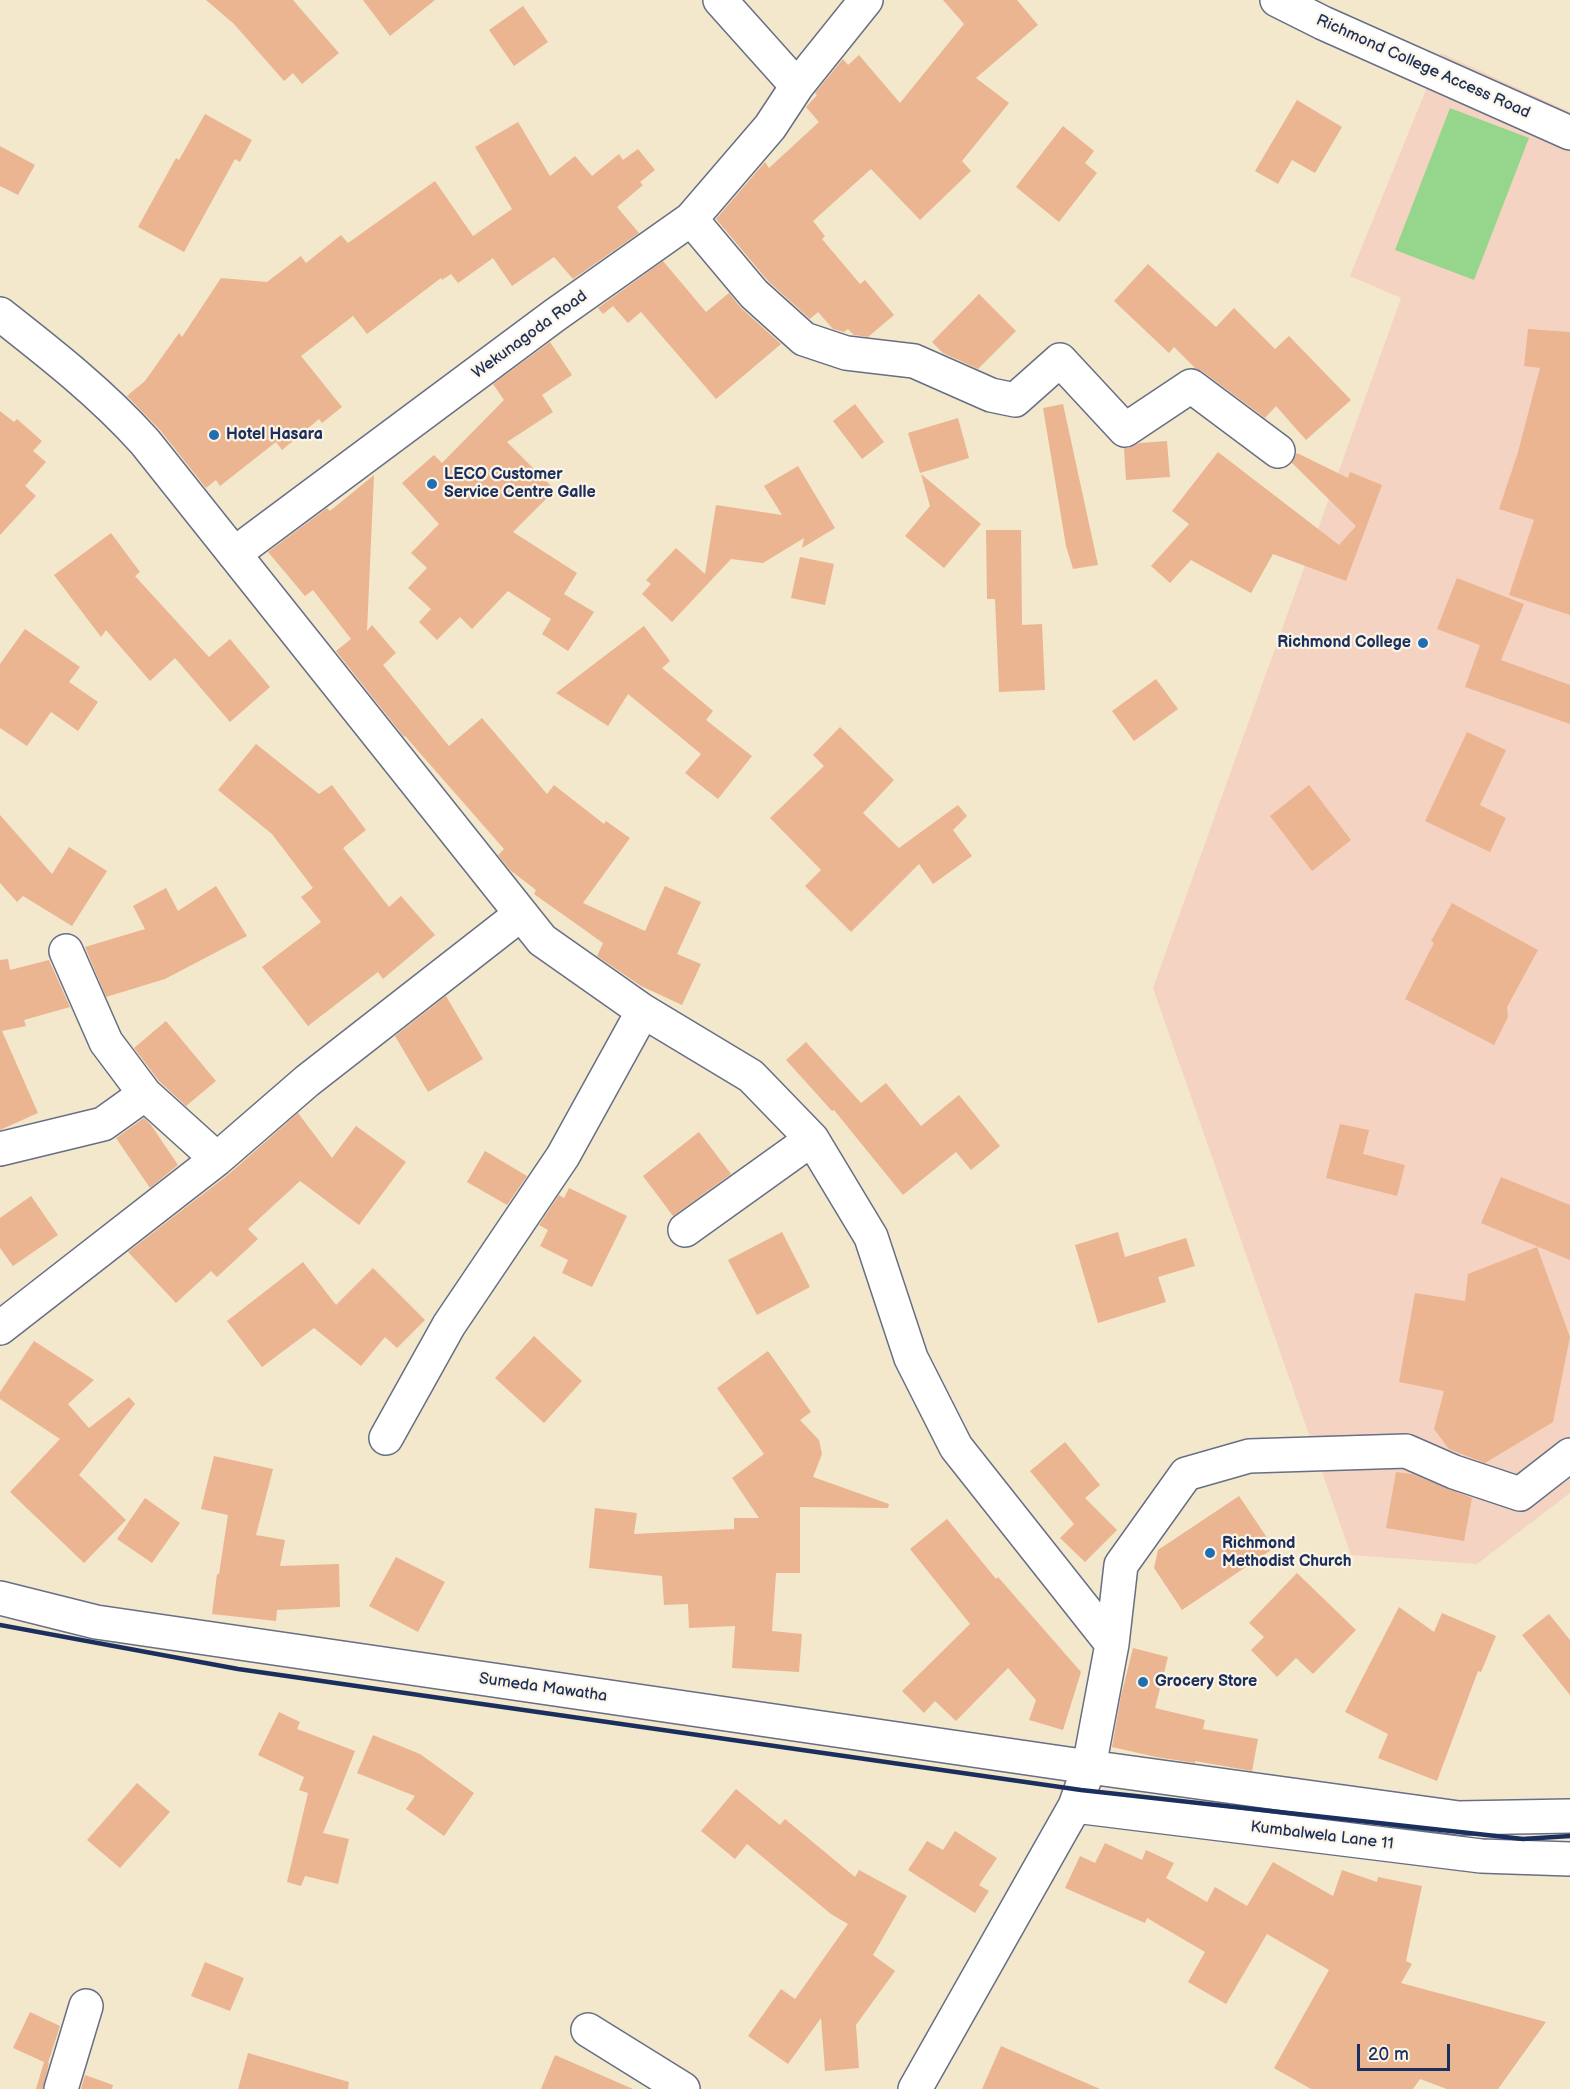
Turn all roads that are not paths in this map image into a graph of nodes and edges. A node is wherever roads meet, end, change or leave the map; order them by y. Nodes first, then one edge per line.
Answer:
1 (720, 0) edge
2 (866, 0) edge
3 (872, 0) edge
4 (1277, 0) edge
5 (830, 45) junction
6 (797, 86) junction
7 (1570, 133) edge
8 (691, 219) junction
9 (0, 314) edge
10 (1278, 451) dead end
11 (234, 554) junction
12 (520, 914) junction
13 (66, 951) dead end
14 (643, 1011) junction
15 (145, 1094) junction
16 (813, 1138) junction
17 (0, 1149) edge
18 (217, 1159) junction
19 (685, 1230) dead end
20 (0, 1328) edge
21 (386, 1438) dead end
22 (1570, 1455) edge
23 (0, 1598) edge
24 (1112, 1644) junction
25 (1089, 1767) junction
26 (1075, 1806) junction
27 (1570, 1816) edge
28 (1570, 1859) edge
29 (86, 2006) dead end
30 (588, 2030) dead end
31 (61, 2089) edge
32 (683, 2089) edge
33 (915, 2089) edge

1 - 6 street
2 - 5 street
3 - 5 street
4 - 7 street, Richmond College Access Road
5 - 6 street, Wekunagoda Road
6 - 8 street, Wekunagoda Road
8 - 10 street
8 - 11 street, Wekunagoda Road
9 - 11 street
11 - 12 street
12 - 14 street
12 - 18 street
13 - 15 street
14 - 16 street
14 - 21 street
15 - 17 street
15 - 18 street
16 - 19 street
16 - 24 street
18 - 20 street
22 - 24 street
23 - 25 street, Sumeda Mawatha
24 - 25 street
25 - 26 street
25 - 27 street, Sumeda Mawatha
26 - 28 street, Kumbalwela Lane 11
26 - 33 street
29 - 31 street
30 - 32 street

